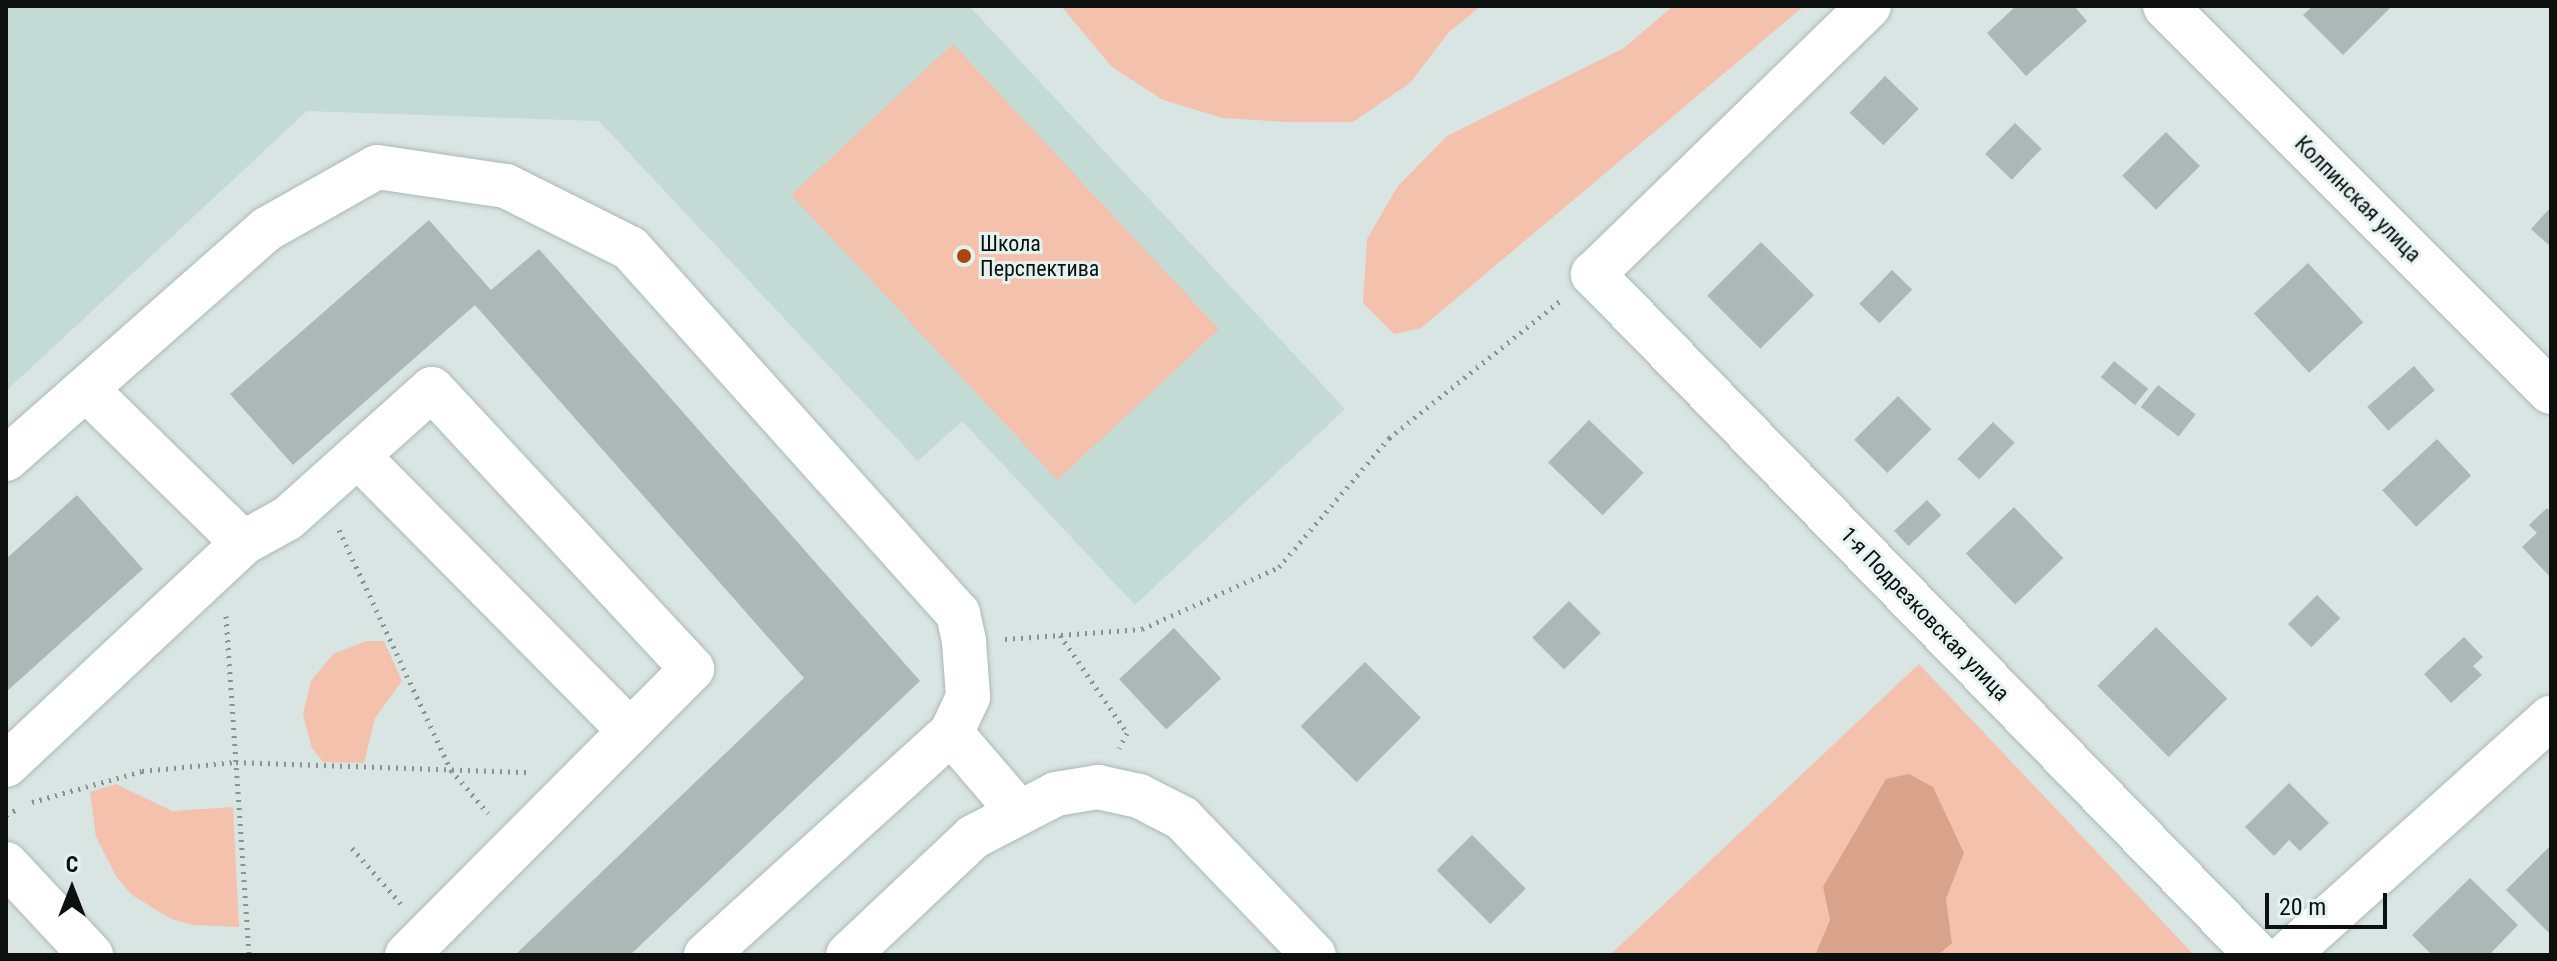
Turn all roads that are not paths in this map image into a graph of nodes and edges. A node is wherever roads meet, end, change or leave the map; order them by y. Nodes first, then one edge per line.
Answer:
1 (1869, 6) edge
2 (2165, 6) edge
3 (88, 391) junction
4 (2551, 392) edge
5 (358, 456) junction
6 (6, 459) edge
7 (233, 553) junction
8 (2551, 717) edge
9 (630, 731) junction
10 (951, 733) junction
11 (6, 765) edge
12 (1017, 810) junction
13 (6, 864) edge
14 (417, 945) edge
15 (91, 955) edge
16 (706, 955) edge
17 (848, 955) edge
18 (1314, 955) edge
19 (2257, 955) edge
20 (2287, 955) edge

1 - 19 street, 1-я Подрезковская улица
2 - 4 street, Колпинская улица
3 - 6 street
3 - 7 street
3 - 10 street
5 - 7 street
5 - 9 street
5 - 9 street
7 - 11 street
8 - 20 street
9 - 14 street
10 - 12 street
10 - 16 street
12 - 17 street
12 - 18 street
13 - 15 street

